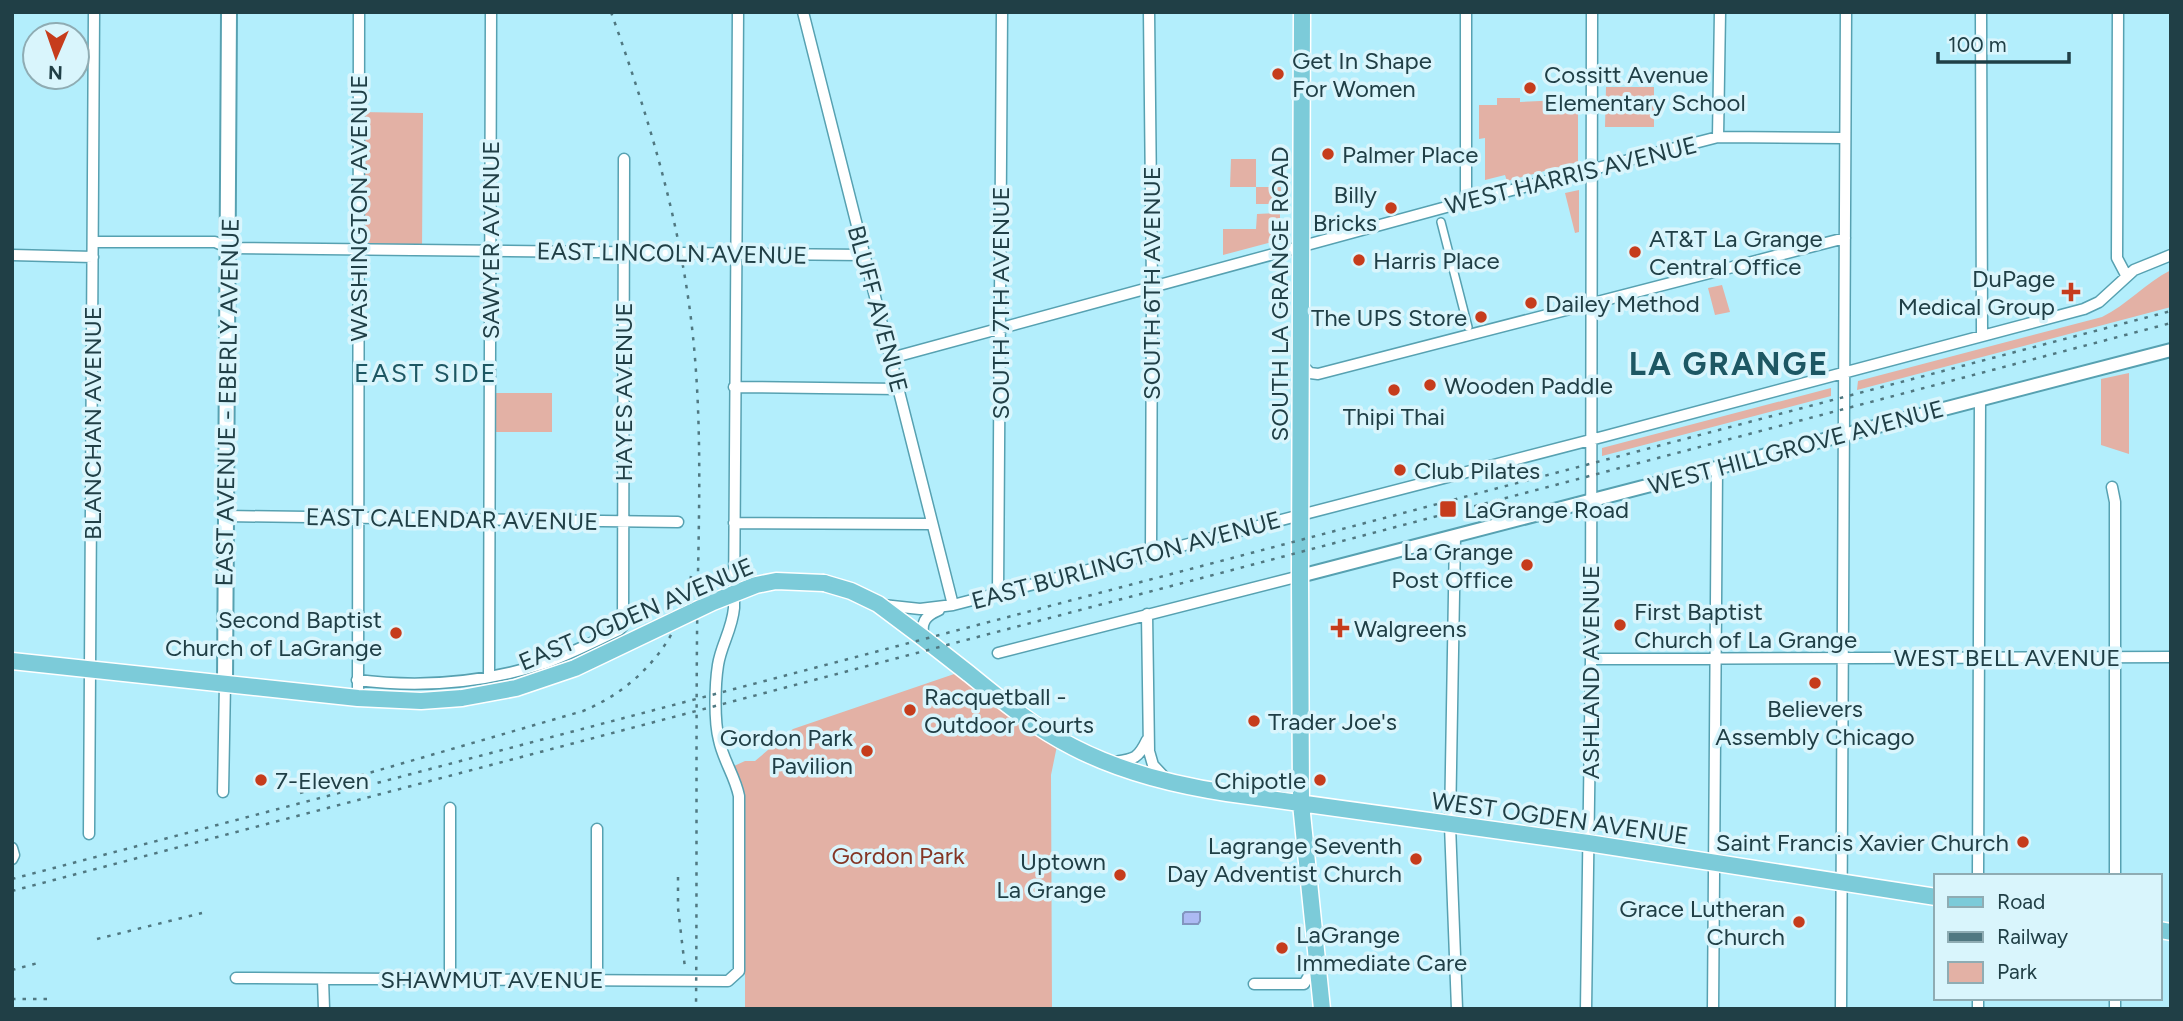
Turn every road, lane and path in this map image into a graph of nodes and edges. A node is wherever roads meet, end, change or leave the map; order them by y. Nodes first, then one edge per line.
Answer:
1 (94, 12) edge
2 (229, 12) edge
3 (359, 12) edge
4 (491, 12) edge
5 (738, 12) edge
6 (803, 12) edge
7 (1002, 12) edge
8 (1149, 12) edge
9 (1303, 12) edge
10 (1466, 12) edge
11 (1592, 12) edge
12 (1720, 12) edge
13 (1846, 12) edge
14 (1981, 12) edge
15 (2118, 12) edge
16 (1718, 137) junction
17 (1844, 138) junction
18 (624, 159) dead end
19 (1592, 171) junction
20 (1466, 202) junction
21 (1441, 222) dead end
22 (1845, 238) junction
23 (93, 242) junction
24 (229, 248) junction
25 (1301, 248) junction
26 (358, 250) junction
27 (490, 251) junction
28 (623, 252) junction
29 (735, 253) junction
30 (864, 255) junction
31 (2171, 255) edge
32 (12, 256) edge
33 (93, 257) junction
34 (2126, 275) junction
35 (1152, 287) junction
36 (1591, 304) junction
37 (1468, 327) dead end
38 (1000, 328) junction
39 (1982, 335) junction
40 (2171, 350) edge
41 (891, 358) junction
42 (1301, 364) junction
43 (1844, 372) junction
44 (734, 387) junction
45 (899, 389) junction
46 (1980, 399) junction
47 (1844, 435) junction
48 (1591, 440) junction
49 (1717, 468) junction
50 (2112, 487) dead end
51 (1591, 501) junction
52 (1300, 514) junction
53 (226, 516) junction
54 (358, 517) junction
55 (491, 519) junction
56 (623, 522) junction
57 (678, 522) dead end
58 (734, 523) junction
59 (932, 524) junction
60 (1455, 536) junction
61 (1151, 553) junction
62 (1300, 576) junction
63 (998, 593) junction
64 (878, 604) junction
65 (953, 605) junction
66 (1147, 614) junction
67 (924, 638) junction
68 (998, 653) dead end
69 (1979, 657) junction
70 (2115, 657) junction
71 (2171, 657) edge
72 (1717, 658) junction
73 (1843, 658) junction
74 (1591, 659) junction
75 (12, 661) edge
76 (90, 670) junction
77 (489, 677) junction
78 (357, 680) junction
79 (225, 683) junction
80 (363, 698) junction
81 (1147, 739) junction
82 (1108, 763) junction
83 (1170, 782) junction
84 (223, 792) dead end
85 (1301, 804) junction
86 (450, 808) dead end
87 (1450, 825) junction
88 (597, 830) dead end
89 (89, 834) dead end
90 (1588, 843) junction
91 (12, 848) edge
92 (12, 859) edge
93 (1715, 864) junction
94 (1978, 874) edge
95 (2115, 874) edge
96 (1842, 884) junction
97 (1934, 897) edge
98 (1318, 957) junction
99 (236, 978) dead end
100 (323, 979) junction
101 (450, 979) junction
102 (597, 979) junction
103 (1254, 984) dead end
104 (1322, 1002) edge
105 (324, 1009) edge
106 (1457, 1009) edge
107 (1586, 1009) edge
108 (1713, 1009) edge
109 (1841, 1009) edge

1 - 23 street, BLANCHAN AVENUE
2 - 24 main road, EAST AVENUE - EBERLY AVENUE
3 - 26 street, WASHINGTON AVENUE
4 - 27 street, SAWYER AVENUE
5 - 29 street
6 - 30 street, BLUFF AVENUE
7 - 38 street, SOUTH 7TH AVENUE
8 - 35 street, SOUTH 6TH AVENUE
9 - 25 main road, SOUTH LA GRANGE ROAD
10 - 20 street
11 - 19 street, ASHLAND AVENUE
12 - 16 street
13 - 17 street
14 - 39 street
15 - 34 street
16 - 17 street, WEST HARRIS AVENUE
16 - 19 street, WEST HARRIS AVENUE
17 - 22 street
18 - 28 street, HAYES AVENUE
19 - 20 street, WEST HARRIS AVENUE
19 - 36 street, ASHLAND AVENUE
20 - 25 street, WEST HARRIS AVENUE
21 - 37 street
22 - 36 street
22 - 43 street
23 - 24 street, EAST LINCOLN AVENUE
23 - 33 street, BLANCHAN AVENUE
24 - 26 street, EAST LINCOLN AVENUE
24 - 53 main road, EAST AVENUE - EBERLY AVENUE
25 - 35 street, WEST HARRIS AVENUE
25 - 42 main road, SOUTH LA GRANGE ROAD
26 - 27 street, EAST LINCOLN AVENUE
26 - 54 street, WASHINGTON AVENUE
27 - 28 street, EAST LINCOLN AVENUE
27 - 55 street, SAWYER AVENUE
28 - 29 street, EAST LINCOLN AVENUE
28 - 56 street, HAYES AVENUE
29 - 30 street, EAST LINCOLN AVENUE
29 - 44 street
30 - 41 street, BLUFF AVENUE
31 - 34 street, EAST BURLINGTON AVENUE
32 - 33 street
33 - 76 street, BLANCHAN AVENUE
34 - 39 street, EAST BURLINGTON AVENUE
35 - 38 street, WEST HARRIS AVENUE
35 - 61 street, SOUTH 6TH AVENUE
36 - 42 street
36 - 48 street, ASHLAND AVENUE
38 - 41 street, WEST HARRIS AVENUE
38 - 63 street, SOUTH 7TH AVENUE
39 - 43 street, EAST BURLINGTON AVENUE
40 - 46 street, WEST HILLGROVE AVENUE
41 - 45 street, BLUFF AVENUE
42 - 52 main road, SOUTH LA GRANGE ROAD
43 - 47 street
43 - 48 street, EAST BURLINGTON AVENUE
44 - 45 street
44 - 58 street
45 - 59 street, BLUFF AVENUE
46 - 47 street, WEST HILLGROVE AVENUE
46 - 69 street
47 - 49 street, WEST HILLGROVE AVENUE
47 - 73 street
48 - 51 street, ASHLAND AVENUE
48 - 52 street, EAST BURLINGTON AVENUE
49 - 51 street, WEST HILLGROVE AVENUE
49 - 72 street
50 - 70 street
51 - 60 street, WEST HILLGROVE AVENUE
51 - 74 street, ASHLAND AVENUE
52 - 61 street, EAST BURLINGTON AVENUE
52 - 62 main road, SOUTH LA GRANGE ROAD
53 - 54 street, EAST CALENDAR AVENUE
53 - 79 main road, EAST AVENUE - EBERLY AVENUE
54 - 55 street, EAST CALENDAR AVENUE
54 - 78 street, WASHINGTON AVENUE
55 - 56 street, EAST CALENDAR AVENUE
55 - 77 street, SAWYER AVENUE
56 - 57 street, EAST CALENDAR AVENUE
56 - 77 street, HAYES AVENUE
58 - 59 street
58 - 102 street, SHAWMUT AVENUE
59 - 65 street, BLUFF AVENUE
60 - 62 street, WEST HILLGROVE AVENUE
60 - 87 street
61 - 63 street, EAST BURLINGTON AVENUE
62 - 66 street
62 - 85 main road, SOUTH LA GRANGE ROAD
63 - 65 street, EAST BURLINGTON AVENUE
64 - 65 street, EAST BURLINGTON AVENUE
64 - 67 main road, EAST OGDEN AVENUE
64 - 80 main road, EAST OGDEN AVENUE, bridge
65 - 67 street, EAST BURLINGTON AVENUE
66 - 68 street
66 - 81 street
67 - 82 main road, EAST OGDEN AVENUE
69 - 70 street, WEST BELL AVENUE
69 - 73 street, WEST BELL AVENUE
69 - 94 street
70 - 71 street, WEST BELL AVENUE
70 - 95 street
72 - 73 street, WEST BELL AVENUE
72 - 74 street, WEST BELL AVENUE
72 - 93 street
73 - 96 street
74 - 90 street, ASHLAND AVENUE
75 - 76 main road, EAST OGDEN AVENUE
76 - 79 main road, EAST OGDEN AVENUE
76 - 89 street, BLANCHAN AVENUE
77 - 78 street
78 - 80 street, WASHINGTON AVENUE
79 - 80 main road, EAST OGDEN AVENUE
79 - 84 street, EAST AVENUE - EBERLY AVENUE
81 - 82 street
81 - 83 street
82 - 83 main road, EAST OGDEN AVENUE
83 - 85 main road, EAST OGDEN AVENUE
85 - 87 main road, WEST OGDEN AVENUE
85 - 98 main road, SOUTH LA GRANGE ROAD
86 - 101 street
87 - 90 main road, WEST OGDEN AVENUE
87 - 106 street
88 - 102 street
90 - 93 main road, WEST OGDEN AVENUE
90 - 107 street, ASHLAND AVENUE
91 - 92 street
93 - 96 main road, WEST OGDEN AVENUE
93 - 108 street
96 - 97 main road, WEST OGDEN AVENUE
96 - 109 street
98 - 103 street
98 - 104 main road
99 - 100 street, SHAWMUT AVENUE
100 - 101 street, SHAWMUT AVENUE
100 - 105 street
101 - 102 street, SHAWMUT AVENUE

